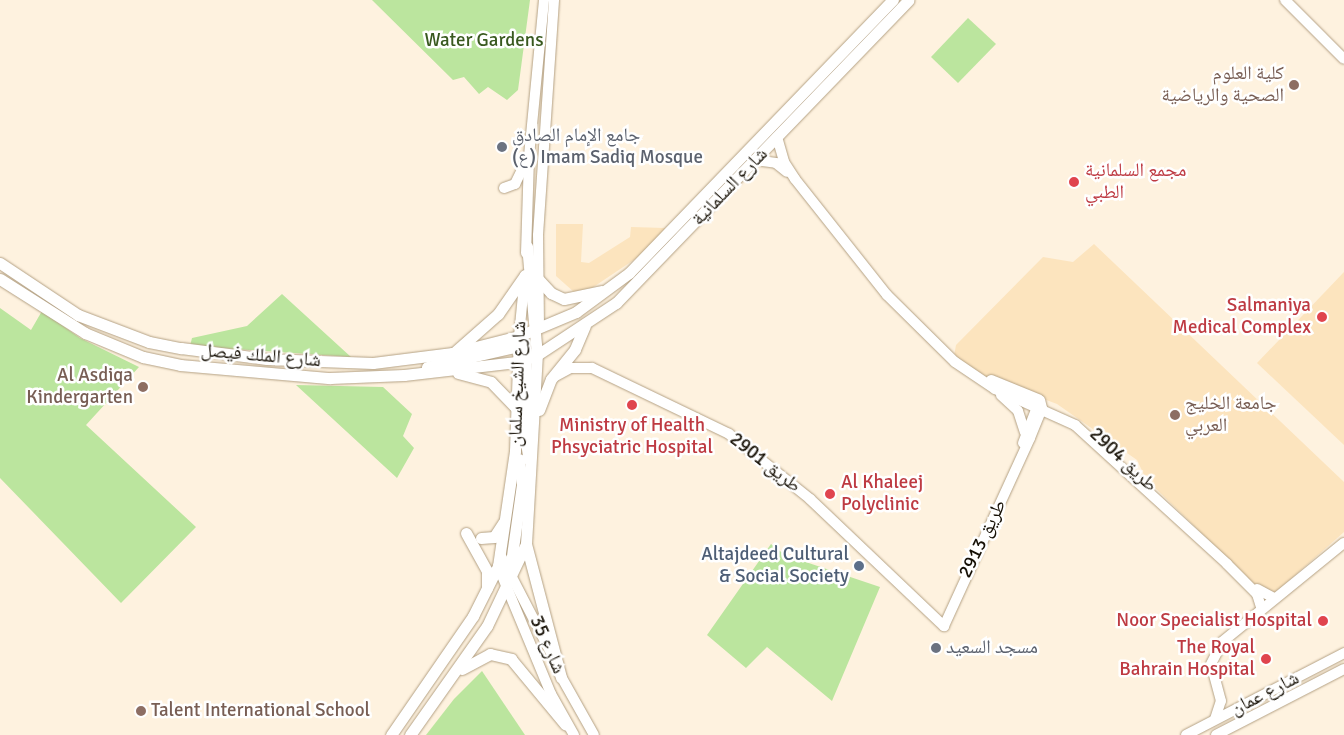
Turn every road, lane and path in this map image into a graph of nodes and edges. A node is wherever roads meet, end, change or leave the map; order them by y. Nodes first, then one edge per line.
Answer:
1 (544, 0) edge
2 (554, 0) edge
3 (910, 0) edge
4 (1285, 0) edge
5 (891, 1) edge
6 (1295, 11) junction
7 (1344, 51) edge
8 (1344, 59) edge
9 (777, 137) junction
10 (529, 156) junction
11 (755, 160) junction
12 (795, 179) junction
13 (504, 188) dead end
14 (527, 246) junction
15 (0, 263) edge
16 (629, 273) junction
17 (524, 275) junction
18 (0, 279) edge
19 (539, 280) junction
20 (611, 286) junction
21 (585, 326) junction
22 (528, 345) junction
23 (452, 354) junction
24 (950, 355) junction
25 (444, 371) junction
26 (404, 375) junction
27 (551, 379) junction
28 (995, 389) junction
29 (1040, 403) junction
30 (515, 408) junction
31 (534, 426) junction
32 (1026, 432) junction
33 (515, 450) junction
34 (1023, 452) junction
35 (531, 467) junction
36 (1137, 474) junction
37 (511, 495) junction
38 (466, 533) dead end
39 (481, 538) dead end
40 (1344, 543) edge
41 (526, 544) junction
42 (507, 573) junction
43 (1274, 598) junction
44 (483, 600) junction
45 (1261, 607) junction
46 (944, 626) joint
47 (1344, 653) edge
48 (1344, 669) edge
49 (561, 677) junction
50 (446, 685) junction
51 (1220, 696) junction
52 (1244, 705) junction
53 (1215, 719) junction
54 (565, 724) junction
55 (391, 735) edge
56 (410, 735) edge
57 (574, 735) edge
58 (594, 735) edge
59 (1186, 735) edge
60 (1216, 735) edge

1 - 10 street, شارع الشيخ سلمان
2 - 19 street, شارع الشيخ سلمان
3 - 9 main road, شارع السلمانية
4 - 6 street
5 - 16 main road, شارع السلمانية
6 - 7 street
6 - 8 street
9 - 11 main road, شارع السلمانية
9 - 12 street, طريق 2904
10 - 13 street
10 - 14 street, شارع الشيخ سلمان
11 - 12 street, طريق 2904
11 - 21 main road, شارع السلمانية
12 - 24 street, طريق 2904
14 - 17 street, شارع الشيخ سلمان
14 - 22 main road
15 - 23 main road, شارع الملك فيصل
16 - 20 main road, شارع السلمانية
16 - 22 main road
17 - 22 street, شارع الشيخ سلمان
17 - 23 main road
18 - 26 main road, شارع الملك فيصل
19 - 20 main road
19 - 22 street, شارع الشيخ سلمان
20 - 22 main road, شارع السلمانية
21 - 22 main road, شارع السلمانية
21 - 27 main road
22 - 23 main road, شارع الملك فيصل
22 - 25 main road, شارع الملك فيصل
22 - 26 main road
22 - 30 main road, شارع الشيخ سلمان
22 - 31 main road, شارع الشيخ سلمان
22 - 35 main road
24 - 28 street, طريق 2904
24 - 29 street, طريق 2904
25 - 26 main road, شارع الملك فيصل
25 - 30 main road
27 - 31 main road
27 - 46 street, طريق 2901
28 - 29 street, طريق 2904
28 - 32 street
29 - 32 street, طريق 2913
29 - 34 street, طريق 2913
29 - 36 street, طريق 2904
30 - 33 main road, شارع الشيخ سلمان
31 - 35 main road, شارع الشيخ سلمان
32 - 34 street, طريق 2913
33 - 37 main road, شارع الشيخ سلمان
33 - 42 main road
34 - 46 street, طريق 2913
35 - 41 main road, شارع الشيخ سلمان
36 - 43 street, طريق 2904
36 - 45 street, طريق 2904
37 - 39 main road
37 - 42 main road, شارع الشيخ سلمان
38 - 44 main road
40 - 43 street
41 - 42 main road, شارع الشيخ سلمان
41 - 49 main road
42 - 44 main road, شارع الشيخ سلمان
42 - 49 street, شارع 35
42 - 50 main road, شارع الشيخ سلمان
42 - 54 street, شارع 35
43 - 45 street
44 - 55 main road, شارع الشيخ سلمان
45 - 51 street
47 - 52 street, شارع عمان
48 - 60 street, شارع عمان
49 - 58 street, شارع 35
50 - 54 main road
50 - 56 main road, شارع الشيخ سلمان
51 - 52 street
51 - 53 street
52 - 53 street, شارع عمان
53 - 59 street, شارع عمان
54 - 57 street, شارع 35

